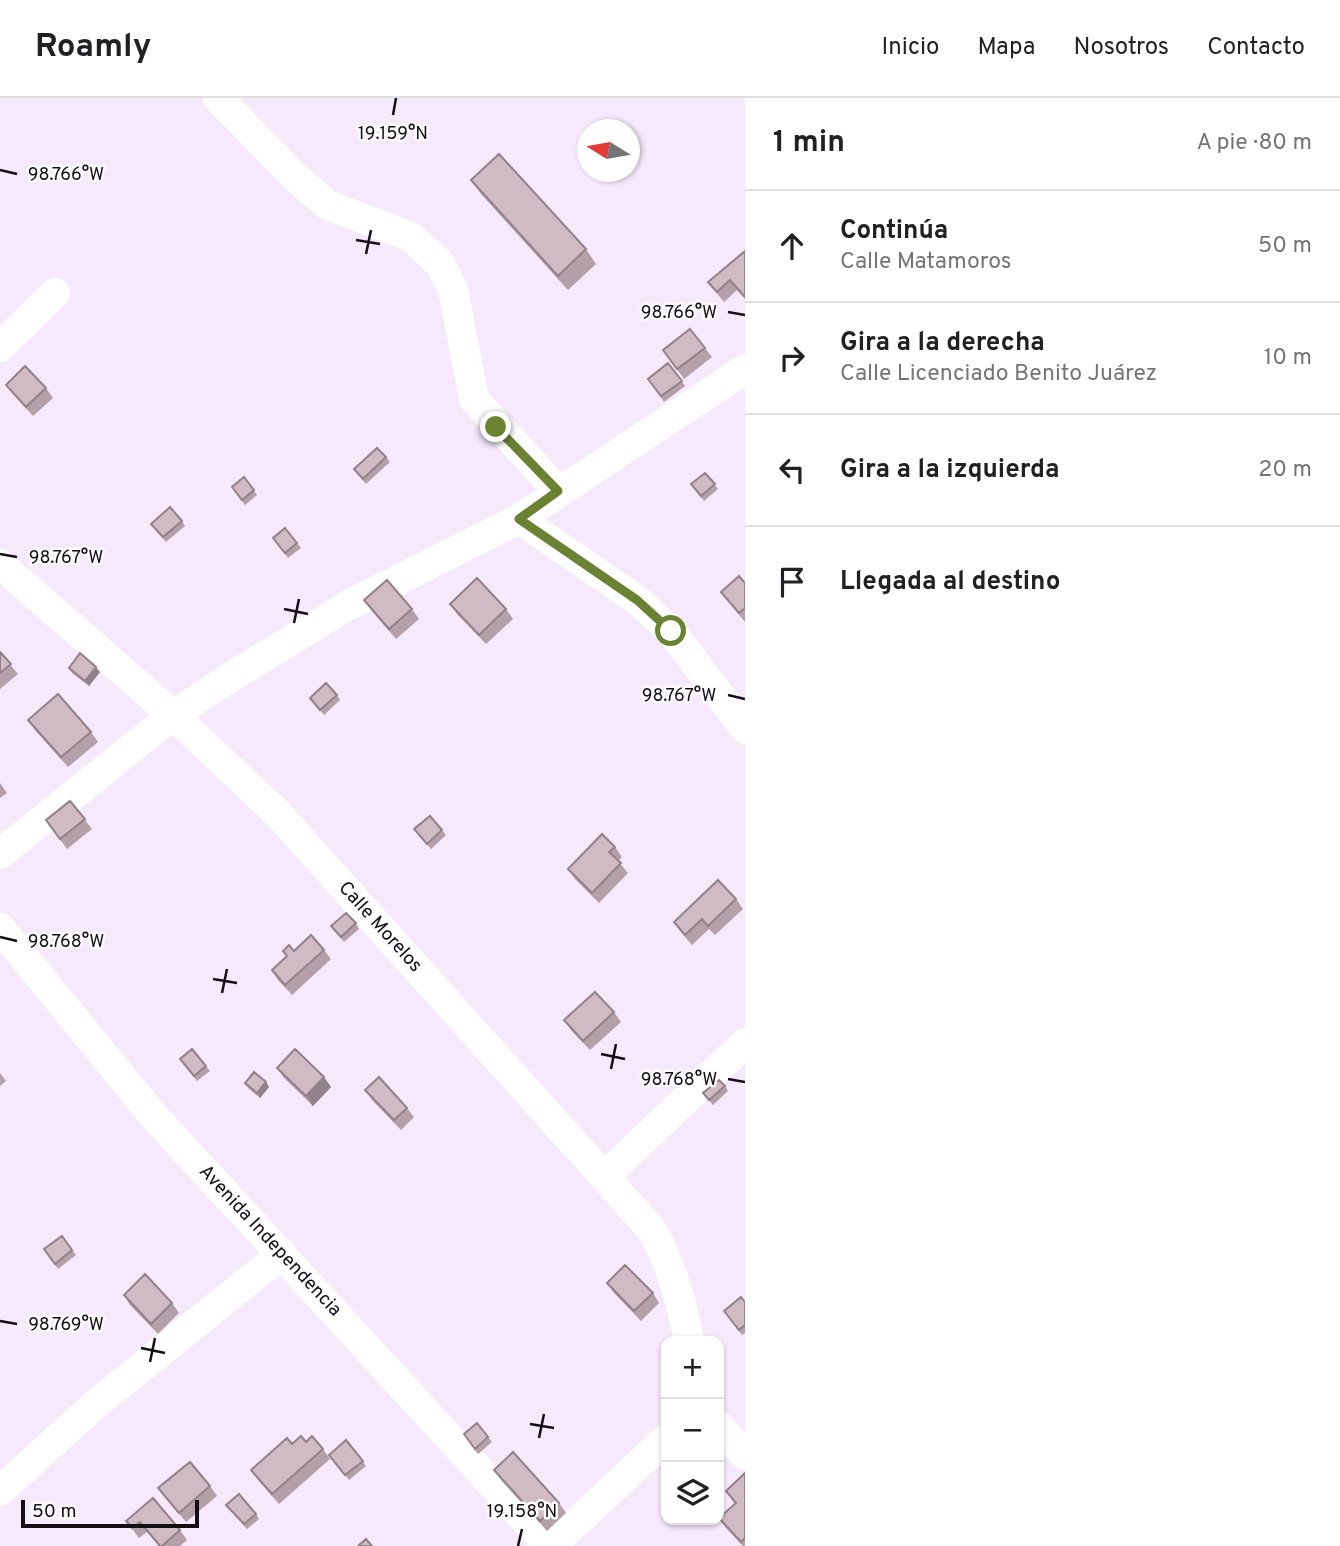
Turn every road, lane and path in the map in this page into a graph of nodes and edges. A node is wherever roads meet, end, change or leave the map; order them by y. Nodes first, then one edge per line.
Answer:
1 (226, 101) edge
2 (55, 293) dead end
3 (0, 347) edge
4 (745, 369) edge
5 (558, 491) junction
6 (519, 519) junction
7 (0, 564) edge
8 (173, 716) junction
9 (745, 729) edge
10 (0, 853) edge
11 (0, 928) edge
12 (745, 1043) edge
13 (605, 1176) junction
14 (282, 1254) junction
15 (688, 1336) edge
16 (724, 1432) edge
17 (661, 1443) edge
18 (745, 1455) edge
19 (0, 1491) edge
20 (550, 1546) edge

1 - 5 street
2 - 3 street
4 - 5 street
5 - 6 street
6 - 8 street
6 - 9 street
7 - 8 street, Calle Morelos
8 - 10 street
8 - 13 street, Calle Morelos
11 - 14 street, Avenida Independencia
12 - 13 street
13 - 15 street, Calle Morelos
14 - 19 street
14 - 20 street, Avenida Independencia
16 - 18 street
17 - 20 street

